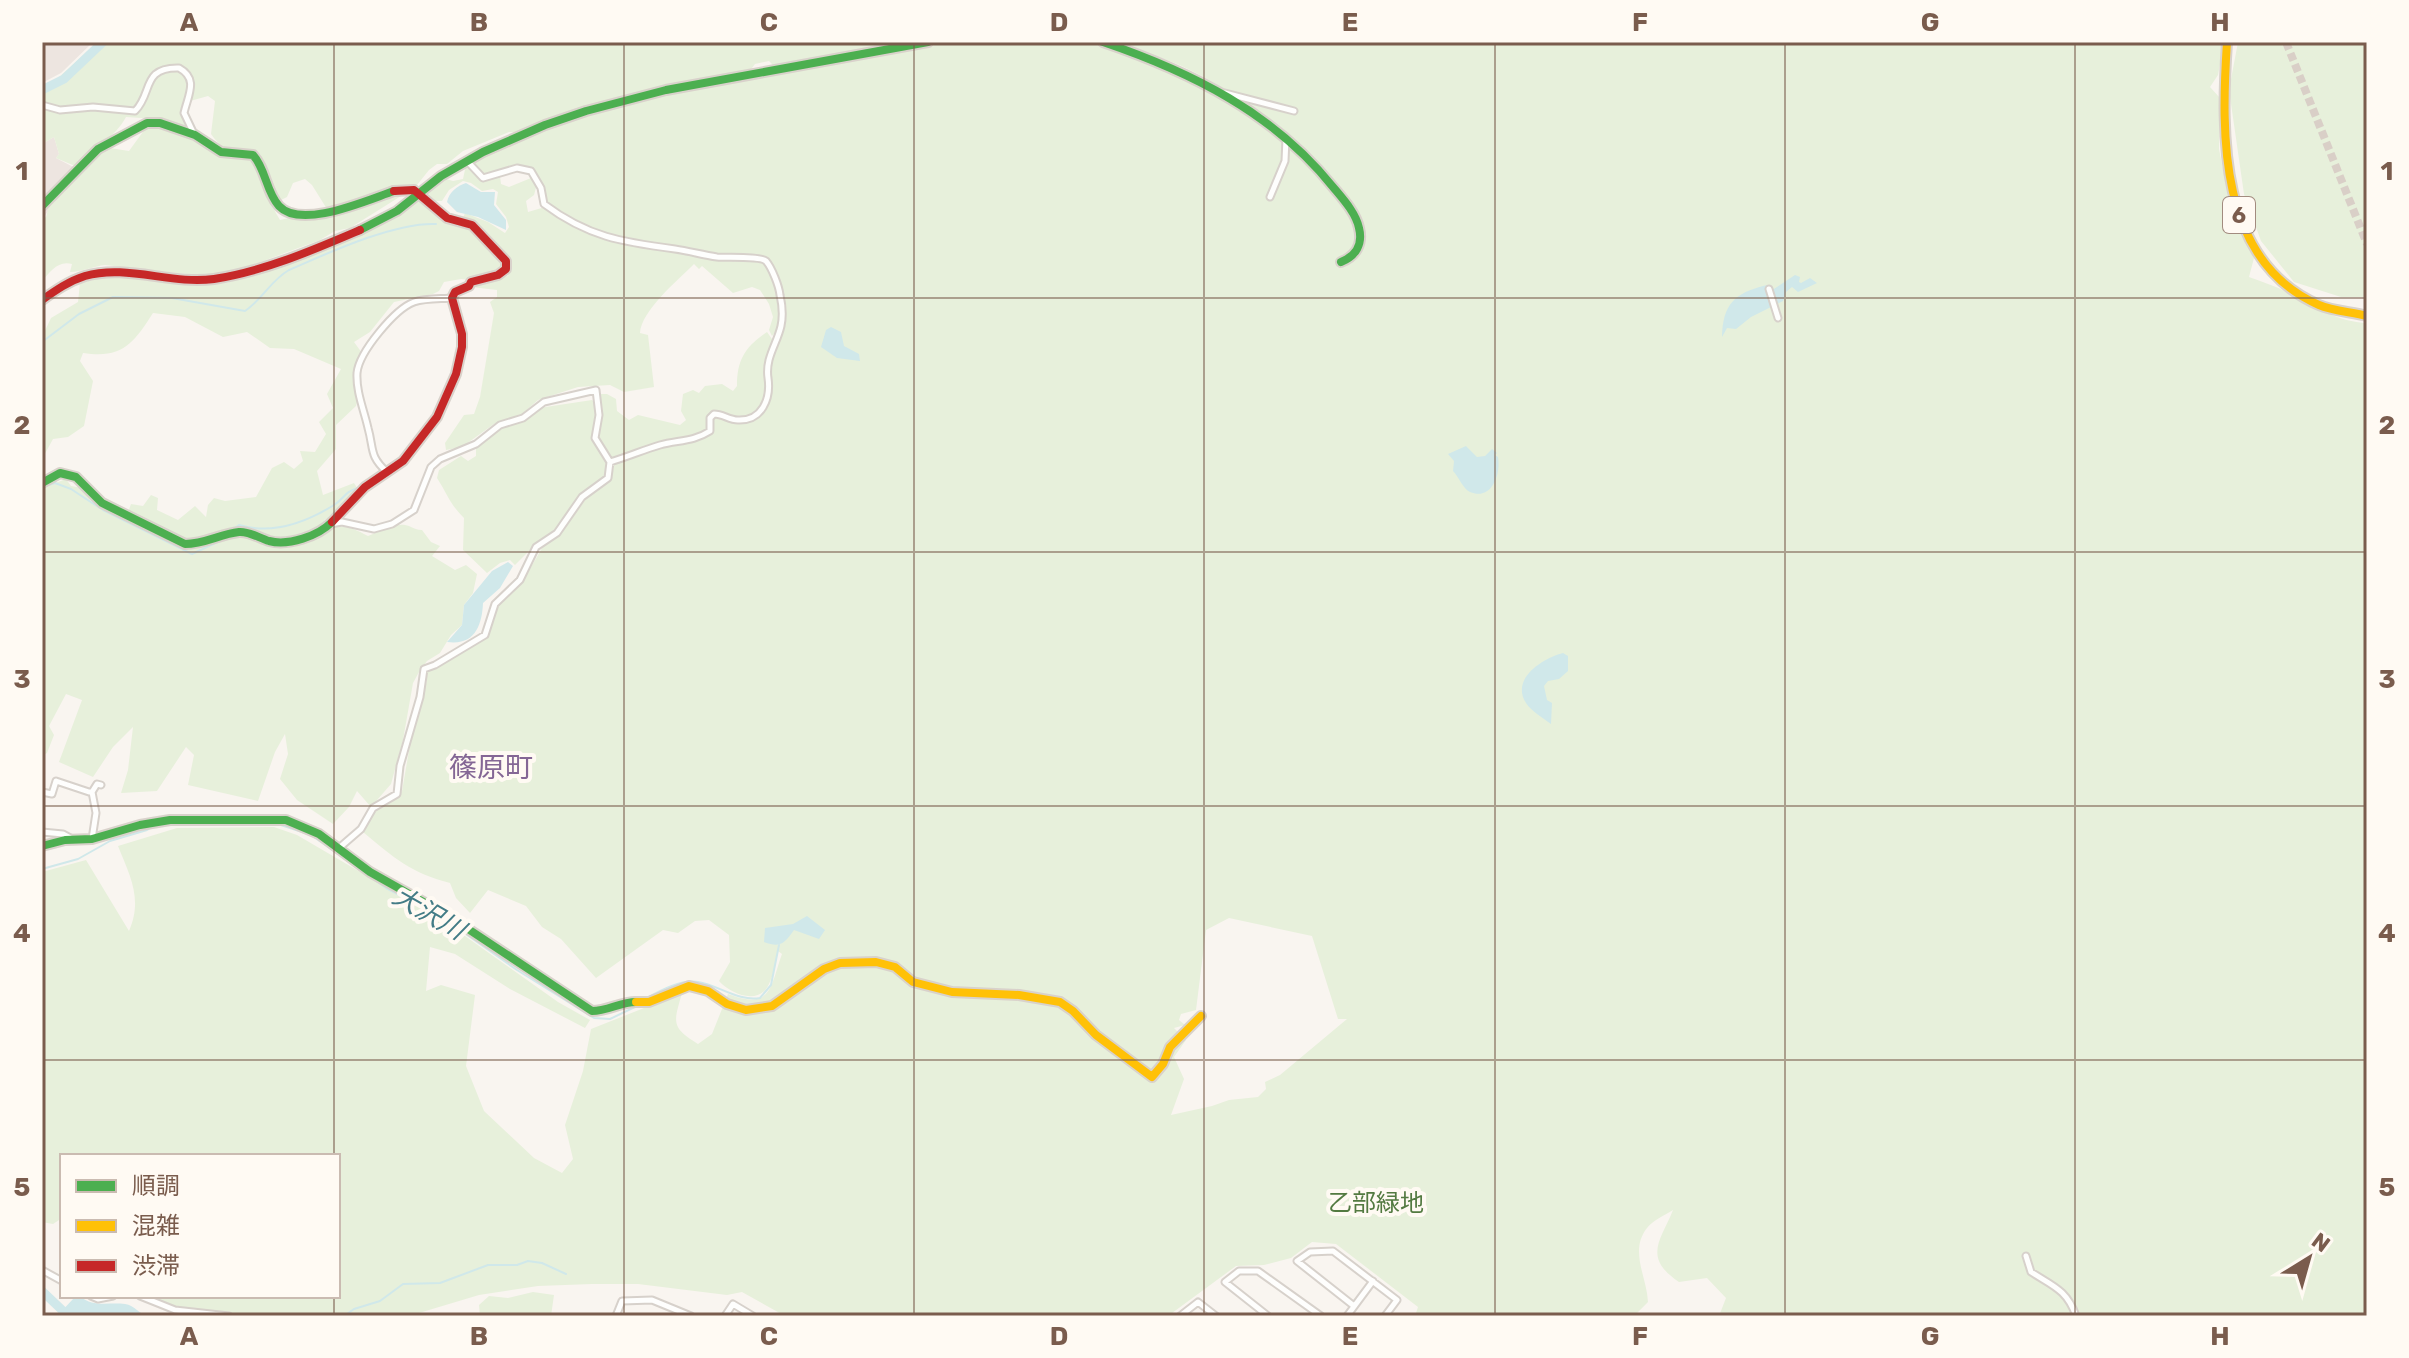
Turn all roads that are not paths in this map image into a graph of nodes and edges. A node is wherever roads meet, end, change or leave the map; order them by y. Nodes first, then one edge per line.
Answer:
1 (928, 42) edge
2 (1103, 42) edge
3 (2227, 42) edge
4 (1217, 90) junction
5 (42, 105) edge
6 (1294, 111) dead end
7 (195, 135) junction
8 (1286, 137) junction
9 (467, 161) junction
10 (418, 194) junction
11 (1270, 197) dead end
12 (42, 206) edge
13 (1341, 262) dead end
14 (1769, 289) dead end
15 (452, 298) junction
16 (42, 300) edge
17 (2367, 316) edge
18 (1778, 318) dead end
19 (610, 462) junction
20 (388, 472) junction
21 (42, 483) edge
22 (329, 525) junction
23 (101, 785) dead end
24 (42, 792) edge
25 (92, 792) junction
26 (42, 832) edge
27 (92, 839) junction
28 (81, 841) junction
29 (42, 846) edge
30 (339, 848) junction
31 (1201, 1016) dead end
32 (2026, 1256) dead end
33 (42, 1270) edge
34 (60, 1280) edge
35 (1373, 1281) junction
36 (145, 1298) edge
37 (1354, 1306) junction
38 (229, 1316) edge
39 (617, 1316) edge
40 (691, 1316) edge
41 (725, 1316) edge
42 (753, 1316) edge
43 (1180, 1316) edge
44 (1216, 1316) edge
45 (1268, 1316) edge
46 (1321, 1316) edge
47 (1347, 1316) edge
48 (1385, 1316) edge
49 (2076, 1316) edge

1 - 9 street
2 - 4 street
3 - 17 street, 6
4 - 6 street
4 - 8 street
5 - 7 street
7 - 10 street
7 - 12 street
8 - 11 street
8 - 13 street
9 - 10 street
9 - 19 street
10 - 15 street
10 - 16 street
14 - 18 street
15 - 20 street
15 - 20 street
19 - 22 street
19 - 30 street
20 - 22 street
21 - 22 street
23 - 25 street
24 - 25 street
25 - 27 street
26 - 28 street
27 - 28 street
27 - 30 street
28 - 29 street
30 - 31 street
32 - 49 street
33 - 34 street
35 - 37 street
35 - 37 street
35 - 48 street
36 - 38 street
37 - 47 street
39 - 40 street
41 - 42 street
43 - 44 street
45 - 46 street

